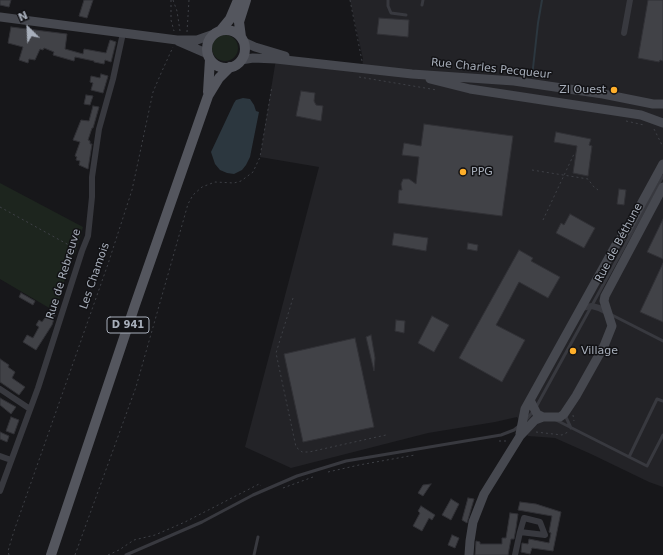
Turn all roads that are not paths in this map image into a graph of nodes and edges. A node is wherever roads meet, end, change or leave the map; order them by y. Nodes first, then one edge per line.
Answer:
1 (238, 0) edge
2 (246, 0) edge
3 (388, 0) edge
4 (422, 0) edge
5 (630, 0) edge
6 (422, 5) dead end
7 (406, 15) dead end
8 (0, 17) edge
9 (217, 32) junction
10 (624, 32) dead end
11 (123, 33) junction
12 (181, 40) junction
13 (242, 40) junction
14 (209, 56) junction
15 (241, 60) junction
16 (305, 62) junction
17 (230, 67) junction
18 (412, 74) junction
19 (208, 96) junction
20 (663, 104) edge
21 (663, 123) edge
22 (663, 164) edge
23 (663, 176) edge
24 (663, 187) edge
25 (592, 306) junction
26 (581, 308) junction
27 (607, 312) junction
28 (623, 321) junction
29 (612, 326) junction
30 (663, 341) edge
31 (0, 389) edge
32 (530, 400) junction
33 (663, 401) edge
34 (30, 409) junction
35 (534, 409) junction
36 (569, 414) junction
37 (543, 417) junction
38 (553, 418) junction
39 (523, 423) junction
40 (571, 428) junction
41 (663, 435) edge
42 (520, 436) junction
43 (0, 456) edge
44 (628, 457) junction
45 (11, 460) junction
46 (0, 491) edge
47 (520, 532) dead end
48 (258, 537) dead end
49 (51, 555) edge
50 (126, 555) edge
51 (254, 555) edge
52 (469, 555) edge
53 (515, 555) edge

1 - 9 main road
2 - 13 main road
3 - 7 lane
4 - 6 lane
5 - 10 street
8 - 11 main road
9 - 12 main road
9 - 13 main road
9 - 14 main road
11 - 12 main road
11 - 34 street, Rue de Rebreuve
12 - 14 main road
13 - 15 main road
13 - 16 main road, Rue Charles Pecqueur
14 - 17 main road
14 - 19 main road, D 941
15 - 16 main road, Rue Charles Pecqueur
15 - 17 main road
16 - 18 main road, Rue Charles Pecqueur
17 - 19 main road, D 941
18 - 20 main road, Rue Charles Pecqueur
18 - 21 main road, Rue Charles Pecqueur
19 - 49 main road, D 941
22 - 26 main road, Rue de Béthune
23 - 25 lane
24 - 27 main road, Rue de Béthune
25 - 26 street
25 - 27 street
25 - 35 lane
26 - 32 main road, Rue de Béthune
27 - 28 lane
27 - 29 main road, Rue de Béthune
28 - 29 lane
28 - 30 lane
29 - 36 main road
31 - 34 street
32 - 35 main road
32 - 39 main road, Rue de Béthune
33 - 44 lane
34 - 45 street, Rue de Rebreuve
35 - 37 main road
35 - 39 lane
36 - 38 main road
36 - 40 lane
37 - 38 main road
37 - 42 main road, Rue de Béthune
38 - 40 lane
39 - 42 main road, Rue de Béthune
39 - 50 lane
40 - 44 lane
41 - 44 lane
42 - 52 main road, Rue de Béthune
43 - 45 street
45 - 46 street, Rue de Rebreuve
47 - 53 street
48 - 51 lane

